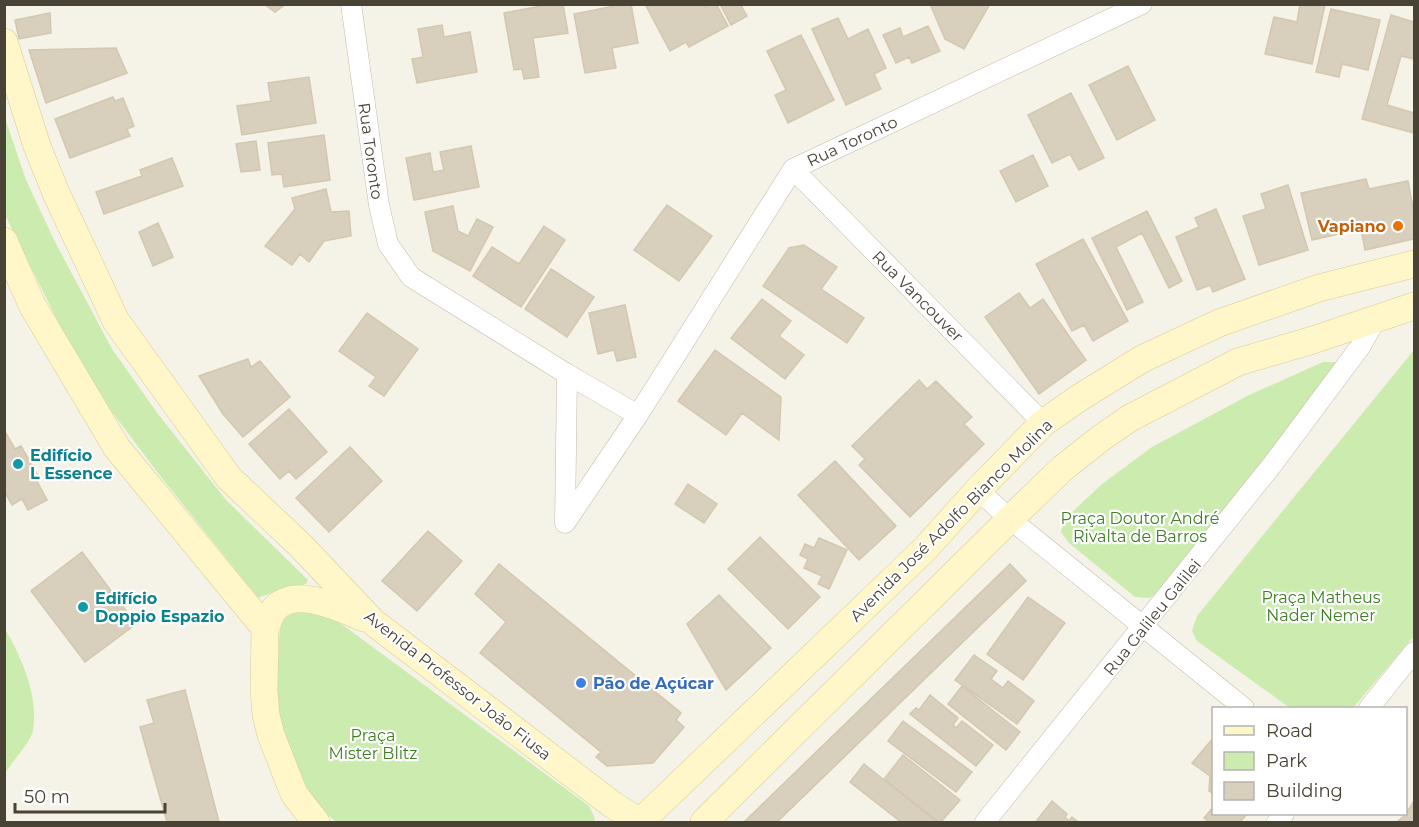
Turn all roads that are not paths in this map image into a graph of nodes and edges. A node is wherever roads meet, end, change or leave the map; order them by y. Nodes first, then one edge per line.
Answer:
1 (351, 4) edge
2 (1142, 4) edge
3 (4, 42) edge
4 (793, 169) junction
5 (4, 241) edge
6 (1414, 264) edge
7 (1414, 306) edge
8 (1376, 319) junction
9 (1219, 323) junction
10 (1238, 362) junction
11 (567, 374) junction
12 (639, 415) junction
13 (1043, 423) junction
14 (978, 490) junction
15 (1010, 519) junction
16 (373, 622) junction
17 (265, 628) junction
18 (1143, 628) junction
19 (1414, 652) edge
20 (1243, 707) edge
21 (1370, 707) edge
22 (294, 794) junction
23 (611, 814) edge
24 (293, 822) edge
25 (316, 822) edge
26 (640, 822) edge
27 (704, 822) edge
28 (985, 822) edge

1 - 11 street, Rua Toronto
2 - 4 street, Rua Toronto
3 - 16 main road, Avenida Professor João Fiusa
4 - 12 street, Rua Toronto
4 - 13 street, Rua Vancouver
5 - 17 main road
6 - 9 main road, Avenida José Adolfo Bianco Molina
7 - 8 main road
8 - 10 main road
8 - 18 street, Rua Galileu Galilei
9 - 10 main road
9 - 13 main road, Avenida José Adolfo Bianco Molina
10 - 15 main road
11 - 12 street, Rua Toronto
11 - 12 street, Rua Toronto
13 - 14 main road, Avenida José Adolfo Bianco Molina
14 - 15 street
14 - 26 main road, Avenida José Adolfo Bianco Molina
15 - 18 street
15 - 27 main road
16 - 17 main road
16 - 23 main road, Avenida Professor João Fiusa
17 - 22 main road
18 - 20 street
18 - 28 street, Rua Galileu Galilei
19 - 21 street
22 - 24 main road
22 - 25 main road
23 - 26 main road, Avenida Professor João Fiusa

